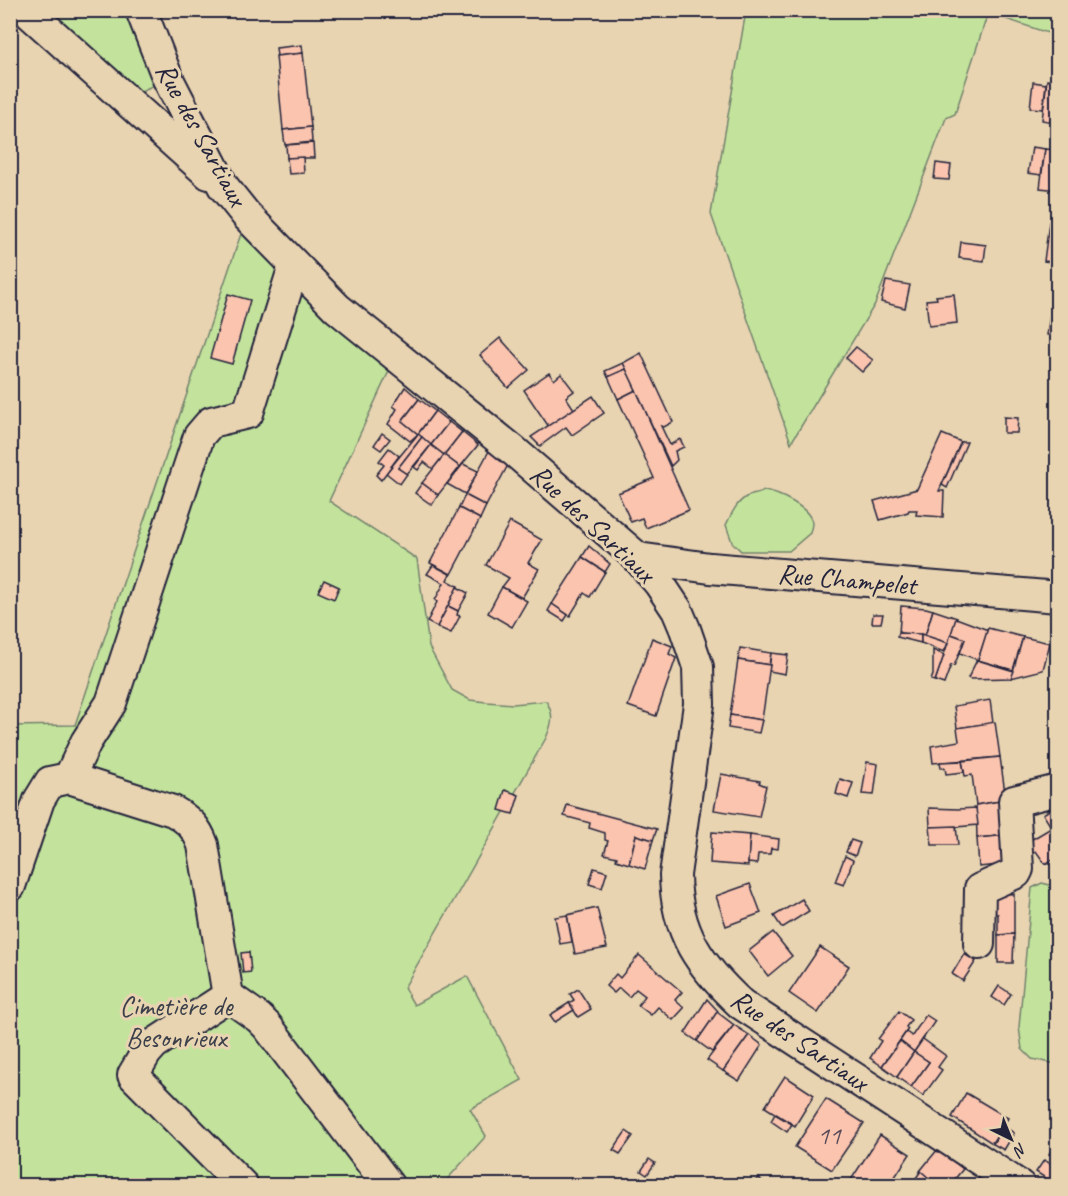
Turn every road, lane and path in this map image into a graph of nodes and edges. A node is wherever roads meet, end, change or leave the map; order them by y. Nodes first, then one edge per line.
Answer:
1 (26, 10) edge
2 (141, 10) edge
3 (223, 186) junction
4 (294, 266) junction
5 (638, 558) junction
6 (1058, 597) edge
7 (69, 778) junction
8 (1058, 790) edge
9 (10, 885) edge
10 (979, 944) dead end
11 (228, 996) junction
12 (243, 1185) edge
13 (389, 1185) edge
14 (1020, 1185) edge

1 - 3 street
2 - 3 street, Rue des Sartiaux
3 - 4 street, Rue des Sartiaux
4 - 5 street, Rue des Sartiaux
4 - 7 street
5 - 6 street, Rue Champelet
5 - 14 street, Rue des Sartiaux
7 - 9 street
7 - 11 street
8 - 10 street
11 - 12 street
11 - 13 street

